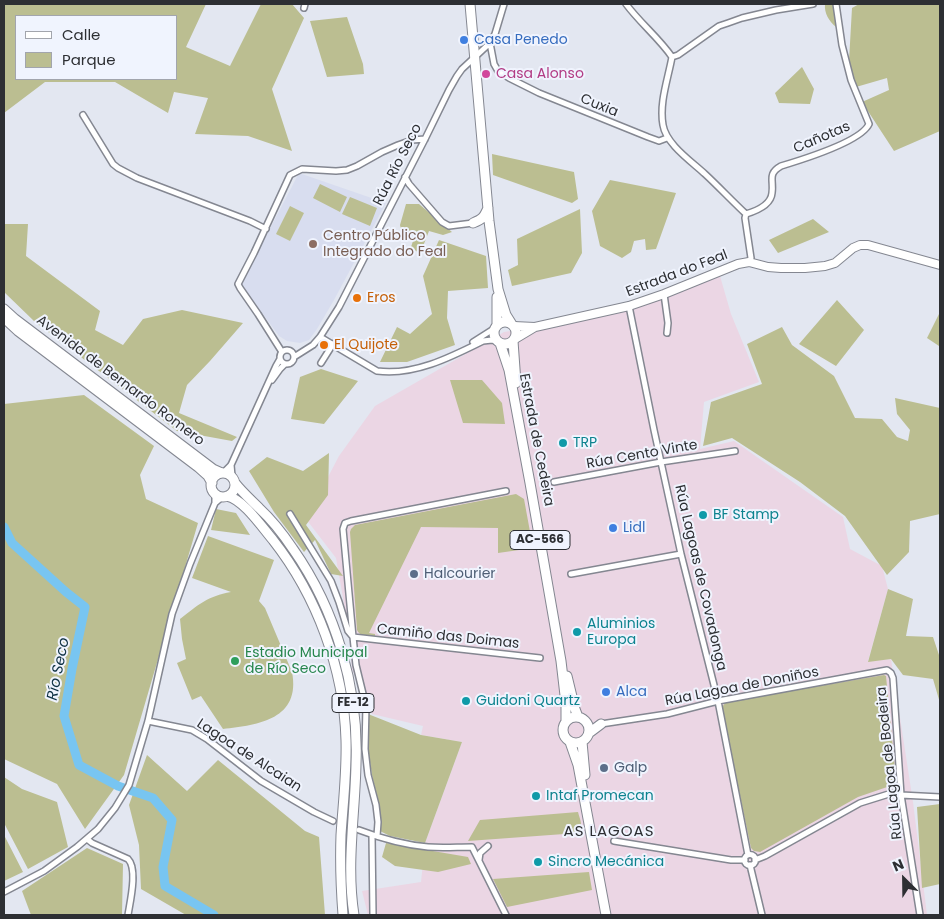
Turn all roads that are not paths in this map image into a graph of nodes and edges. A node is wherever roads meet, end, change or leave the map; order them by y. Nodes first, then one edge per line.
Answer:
1 (470, 4) edge
2 (504, 4) edge
3 (626, 4) edge
4 (813, 4) edge
5 (836, 4) edge
6 (490, 42) junction
7 (672, 57) junction
8 (474, 58) junction
9 (83, 115) dead end
10 (667, 138) junction
11 (425, 139) junction
12 (405, 177) junction
13 (400, 187) junction
14 (416, 192) junction
15 (488, 208) junction
16 (746, 214) junction
17 (489, 221) junction
18 (473, 223) junction
19 (266, 228) junction
20 (491, 234) junction
21 (749, 262) junction
22 (940, 265) edge
23 (498, 289) junction
24 (664, 294) junction
25 (629, 306) junction
26 (4, 308) edge
27 (4, 318) edge
28 (513, 324) junction
29 (496, 326) junction
30 (535, 327) junction
31 (667, 334) dead end
32 (320, 337) junction
33 (514, 340) junction
34 (499, 342) junction
35 (333, 344) junction
36 (282, 352) junction
37 (459, 352) junction
38 (294, 357) junction
39 (280, 359) junction
40 (321, 363) dead end
41 (286, 364) junction
42 (266, 389) junction
43 (735, 451) dead end
44 (661, 462) junction
45 (231, 465) junction
46 (222, 473) junction
47 (234, 480) junction
48 (554, 482) dead end
49 (212, 483) junction
50 (506, 491) dead end
51 (221, 495) junction
52 (290, 514) dead end
53 (681, 554) junction
54 (571, 574) dead end
55 (353, 638) junction
56 (540, 658) dead end
57 (887, 670) joint
58 (718, 701) junction
59 (578, 717) junction
60 (566, 720) junction
61 (148, 721) junction
62 (587, 722) junction
63 (601, 724) junction
64 (589, 733) junction
65 (570, 742) junction
66 (582, 742) junction
67 (901, 795) junction
68 (940, 797) edge
69 (334, 821) dead end
70 (359, 830) dead end
71 (375, 835) junction
72 (87, 838) junction
73 (614, 841) dead end
74 (488, 846) dead end
75 (748, 855) junction
76 (745, 860) junction
77 (755, 860) junction
78 (479, 861) junction
79 (750, 865) junction
80 (4, 892) edge
81 (128, 915) edge
82 (344, 915) edge
83 (354, 915) edge
84 (373, 915) edge
85 (506, 915) edge
86 (606, 915) edge
87 (610, 915) edge
88 (762, 915) edge
89 (920, 915) edge

1 - 8 main road
2 - 6 street
3 - 7 street
4 - 7 street
5 - 16 street, Cañotas
6 - 8 street, Rúa Río Seco
6 - 10 street, Cuxia
7 - 10 street
8 - 11 street, Rúa Río Seco
8 - 15 main road
9 - 19 street
10 - 16 street
11 - 12 street, Rúa Río Seco
11 - 19 street
12 - 13 street, Rúa Río Seco
12 - 14 street
13 - 14 street
13 - 32 street, Rúa Río Seco
14 - 18 street
15 - 17 main road
15 - 18 main road
16 - 21 street
17 - 18 main road
17 - 20 main road
18 - 20 main road
19 - 36 street
20 - 23 main road
21 - 22 main road, Estrada do Feal
21 - 24 main road, Estrada do Feal
23 - 28 main road
23 - 29 main road
24 - 25 main road, Estrada do Feal
24 - 31 street
25 - 30 main road, Estrada do Feal
25 - 44 street, Rúa Lagoas de Covadonga
26 - 46 main road, Avenida de Bernardo Romero
27 - 49 main road, Avenida de Bernardo Romero
28 - 29 main road
28 - 30 main road, Estrada do Feal
28 - 33 main road
29 - 34 main road
29 - 37 street
30 - 33 main road, Estrada do Feal
32 - 35 street
32 - 38 street, Rúa Río Seco
33 - 34 main road
33 - 59 main road, Estrada de Cedeira
34 - 37 street
34 - 60 main road, Estrada de Cedeira / AC-566
35 - 37 street
35 - 40 street
36 - 38 street
36 - 39 street
38 - 41 street
39 - 41 street
39 - 42 street
41 - 42 street
42 - 45 street
43 - 44 street, Rúa Cento Vinte
44 - 48 street, Rúa Cento Vinte
44 - 53 street, Rúa Lagoas de Covadonga
45 - 46 street
45 - 47 street
46 - 47 main road
46 - 49 main road
47 - 51 main road
47 - 83 main road, FE-12
49 - 51 main road
50 - 55 street
51 - 61 street
51 - 82 main road, FE-12
52 - 55 street
53 - 54 street
53 - 58 street, Rúa Lagoas de Covadonga
55 - 56 street, Camiño das Doimas
55 - 71 street
57 - 58 street, Rúa Lagoa de Doniños
57 - 67 street, Rúa Lagoa de Bodeira
58 - 63 street, Rúa Lagoa de Doniños
58 - 75 street, Rúa Lagoas de Covadonga
59 - 60 main road
59 - 62 main road
60 - 65 main road, AC-566
61 - 69 street, Lagoa de Alcaian
61 - 72 street
62 - 63 main road
62 - 64 main road
63 - 64 main road
64 - 66 main road
65 - 66 main road
65 - 86 main road, AC-566
66 - 87 main road
67 - 68 street
67 - 77 street
67 - 89 street, Rúa Lagoa de Bodeira
70 - 71 street
71 - 78 street
71 - 84 street
72 - 80 street
72 - 81 street
73 - 76 street
74 - 78 street
75 - 76 street
75 - 77 street
76 - 79 street
77 - 79 street
78 - 85 street
79 - 88 street

